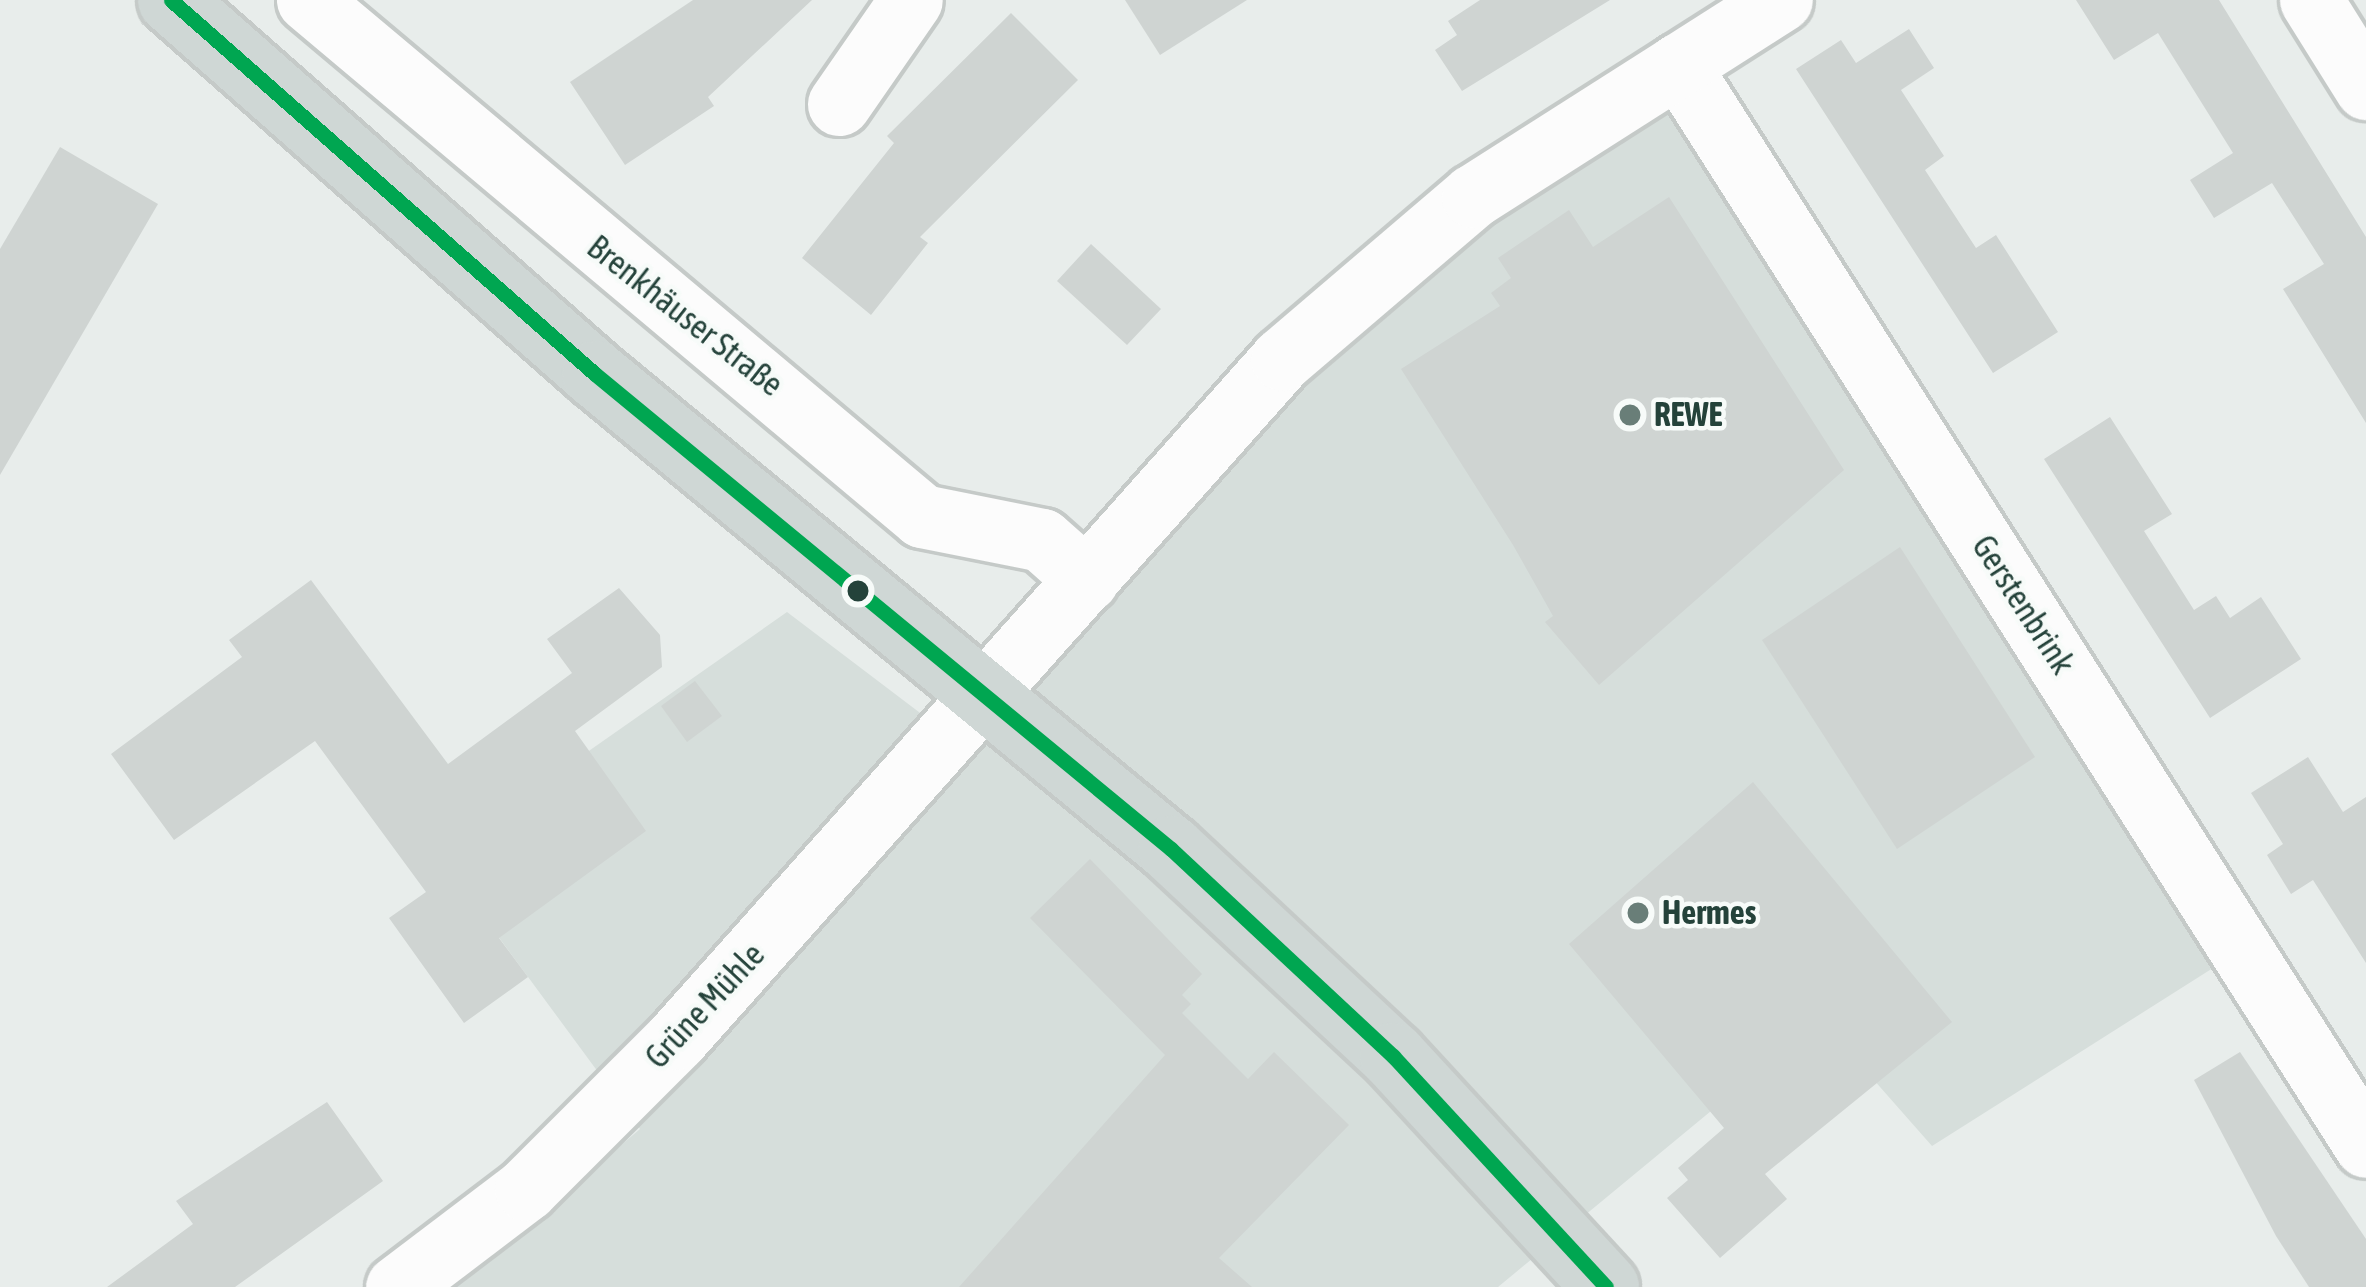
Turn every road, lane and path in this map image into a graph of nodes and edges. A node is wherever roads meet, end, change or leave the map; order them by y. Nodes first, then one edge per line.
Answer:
1 (171, 0) edge
2 (308, 0) edge
3 (911, 0) edge
4 (1781, 0) edge
5 (2311, 0) edge
6 (1678, 65) junction
7 (2366, 88) edge
8 (838, 104) dead end
9 (1087, 580) junction
10 (986, 697) junction
11 (2366, 1146) edge
12 (397, 1287) edge
13 (1606, 1287) edge

1 - 10 main road
2 - 9 street, Brenkhäuser Straße
3 - 8 street
4 - 6 street, Grüne Mühle
5 - 7 street
6 - 9 street, Grüne Mühle
6 - 11 street, Gerstenbrink
9 - 10 street, Grüne Mühle
10 - 12 street, Grüne Mühle
10 - 13 main road

